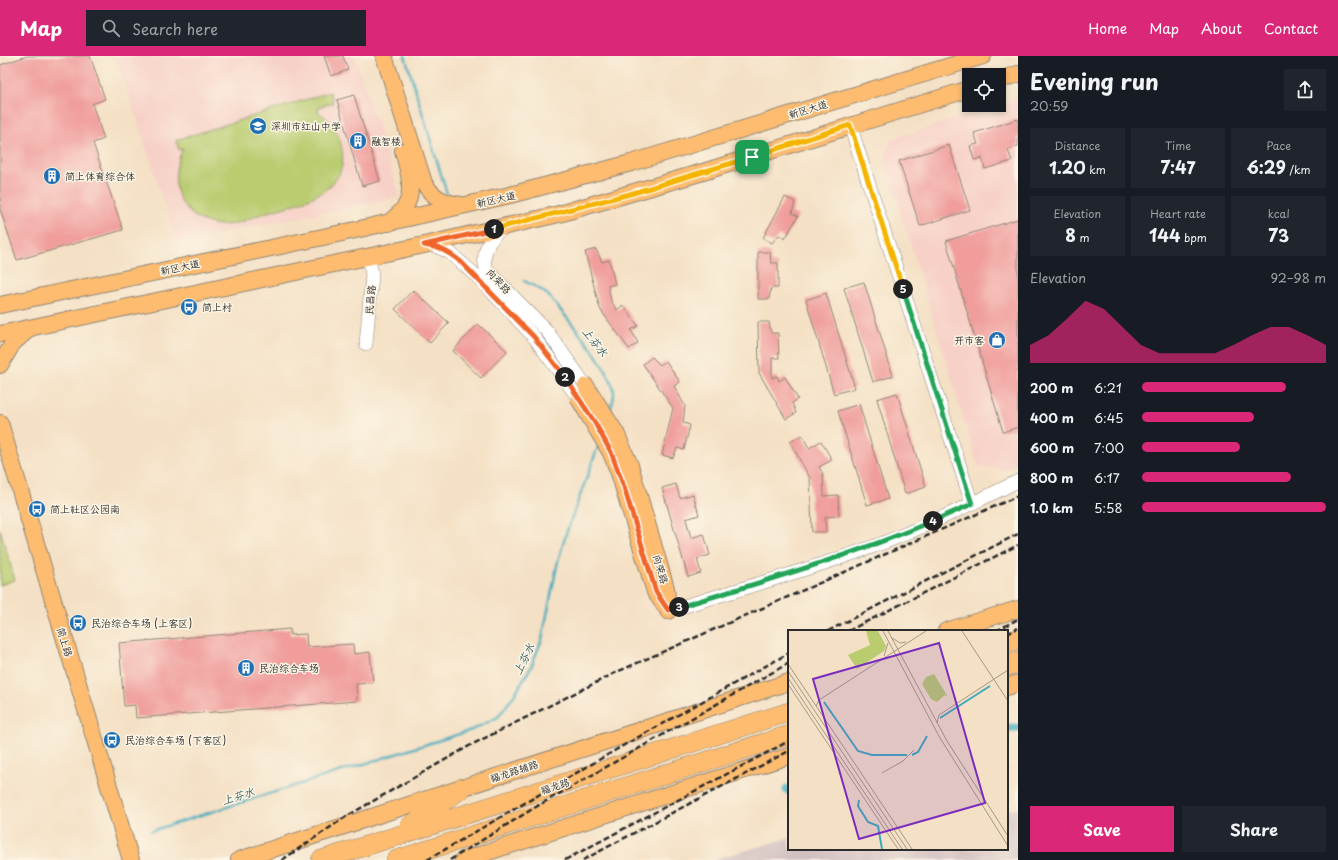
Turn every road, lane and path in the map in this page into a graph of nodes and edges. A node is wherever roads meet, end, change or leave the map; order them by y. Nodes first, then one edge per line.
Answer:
1 (373, 56) edge
2 (384, 56) edge
3 (983, 56) edge
4 (969, 58) edge
5 (1018, 74) edge
6 (1006, 78) edge
7 (962, 91) edge
8 (850, 125) junction
9 (466, 206) junction
10 (389, 223) junction
11 (502, 228) junction
12 (424, 245) junction
13 (368, 256) junction
14 (0, 295) edge
15 (25, 300) junction
16 (0, 305) edge
17 (33, 327) junction
18 (0, 334) edge
19 (366, 344) dead end
20 (0, 364) edge
21 (583, 392) junction
22 (0, 423) edge
23 (0, 461) edge
24 (1018, 481) edge
25 (972, 504) junction
26 (1018, 609) edge
27 (668, 610) junction
28 (949, 630) edge
29 (1018, 639) edge
30 (1008, 643) edge
31 (1018, 662) edge
32 (1008, 666) edge
33 (788, 682) edge
34 (1018, 683) edge
35 (1008, 687) edge
36 (788, 712) edge
37 (788, 735) edge
38 (788, 756) edge
39 (462, 788) junction
40 (398, 836) junction
41 (119, 860) edge
42 (131, 860) edge
43 (239, 860) edge
44 (321, 860) edge
45 (396, 860) edge
46 (463, 860) edge

1 - 10 main road
2 - 9 main road
3 - 4 main road, 新区大道
4 - 9 main road, 新区大道
5 - 6 main road
7 - 8 main road
8 - 11 main road
8 - 25 street
9 - 10 main road, 新区大道
10 - 15 main road, 新区大道
11 - 12 main road
11 - 21 street, 向荣路
12 - 13 main road
12 - 21 street, 向荣路
13 - 17 main road
13 - 19 street, 民昌路
14 - 15 main road
15 - 16 main road, 新区大道
17 - 18 main road
17 - 20 main road
21 - 27 main road, 向荣路
21 - 27 main road, 向荣路
22 - 42 main road, 简上路
23 - 41 main road, 简上路
24 - 25 street
25 - 27 street
26 - 28 main road
29 - 30 highway
31 - 32 highway
33 - 39 main road, 福龙路辅路
34 - 35 main road
36 - 40 highway, 福龙路
37 - 45 highway
38 - 46 main road
39 - 40 highway
39 - 43 main road, 福龙路辅路
40 - 44 highway, 福龙路

